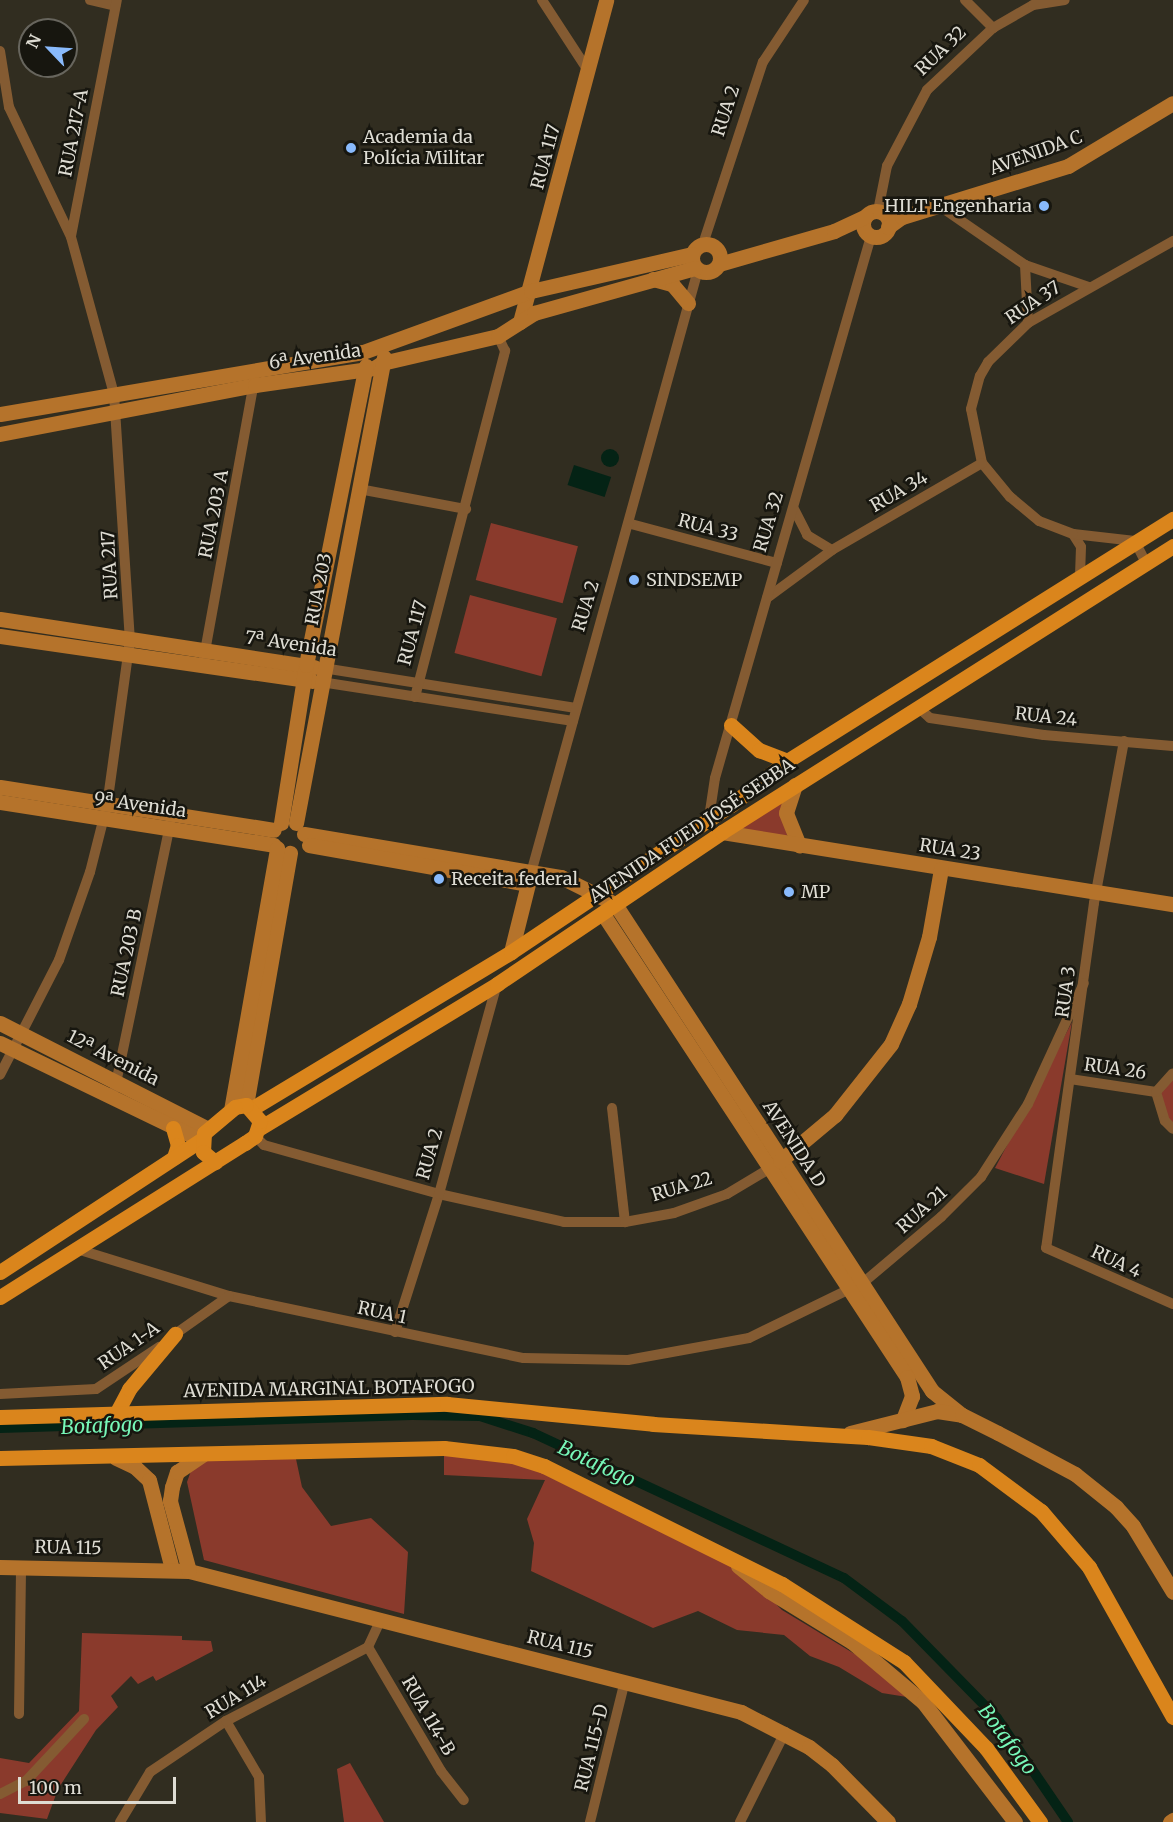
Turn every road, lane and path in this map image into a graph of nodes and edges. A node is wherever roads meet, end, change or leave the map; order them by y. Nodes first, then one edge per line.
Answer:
1 (90, 0) edge
2 (542, 0) edge
3 (606, 0) edge
4 (804, 0) edge
5 (965, 0) edge
6 (1065, 0) edge
7 (1033, 2) edge
8 (116, 3) edge
9 (993, 28) junction
10 (0, 51) edge
11 (589, 72) junction
12 (1173, 103) edge
13 (4, 109) edge
14 (941, 207) junction
15 (876, 225) junction
16 (71, 237) junction
17 (1173, 241) edge
18 (719, 258) junction
19 (697, 259) junction
20 (1025, 264) junction
21 (653, 279) junction
22 (1089, 287) junction
23 (531, 291) junction
24 (688, 303) junction
25 (534, 313) junction
26 (520, 322) junction
27 (1028, 323) junction
28 (498, 336) junction
29 (381, 346) junction
30 (365, 359) junction
31 (382, 363) junction
32 (250, 370) junction
33 (255, 386) junction
34 (114, 394) junction
35 (117, 411) junction
36 (0, 414) edge
37 (0, 434) edge
38 (982, 463) junction
39 (359, 489) junction
40 (466, 509) junction
41 (794, 509) junction
42 (1173, 519) edge
43 (631, 524) junction
44 (1073, 534) junction
45 (1135, 541) junction
46 (1173, 546) edge
47 (832, 550) junction
48 (777, 563) junction
49 (1146, 563) junction
50 (1080, 576) junction
51 (767, 598) junction
52 (0, 619) edge
53 (0, 636) edge
54 (129, 647) junction
55 (203, 659) junction
56 (304, 673) junction
57 (322, 675) junction
58 (420, 680) junction
59 (416, 697) junction
60 (576, 708) junction
61 (920, 709) junction
62 (573, 721) junction
63 (731, 726) junction
64 (1124, 741) junction
65 (1173, 746) edge
66 (787, 761) junction
67 (795, 785) junction
68 (0, 788) edge
69 (0, 802) edge
70 (730, 805) junction
71 (105, 812) junction
72 (709, 818) junction
73 (171, 822) junction
74 (740, 822) junction
75 (722, 831) junction
76 (287, 837) junction
77 (799, 846) junction
78 (941, 869) junction
79 (529, 879) junction
80 (1096, 892) junction
81 (594, 896) junction
82 (1173, 904) edge
83 (609, 909) junction
84 (511, 952) junction
85 (1084, 983) junction
86 (497, 984) junction
87 (688, 1015) junction
88 (0, 1023) edge
89 (675, 1024) junction
90 (23, 1035) junction
91 (0, 1043) edge
92 (15, 1051) junction
93 (1173, 1073) edge
94 (0, 1075) edge
95 (1070, 1079) junction
96 (118, 1081) junction
97 (1156, 1092) junction
98 (111, 1096) junction
99 (243, 1108) junction
100 (612, 1108) dead end
101 (174, 1128) junction
102 (1173, 1129) edge
103 (256, 1132) junction
104 (204, 1135) junction
105 (174, 1157) junction
106 (215, 1162) junction
107 (775, 1166) junction
108 (439, 1194) junction
109 (625, 1222) junction
110 (1046, 1248) joint
111 (80, 1250) junction
112 (0, 1272) edge
113 (864, 1282) junction
114 (851, 1291) junction
115 (229, 1296) junction
116 (0, 1298) edge
117 (1173, 1304) edge
118 (395, 1332) junction
119 (175, 1334) junction
120 (684, 1351) joint
121 (0, 1394) edge
122 (117, 1412) junction
123 (962, 1415) junction
124 (0, 1417) edge
125 (903, 1420) junction
126 (837, 1435) junction
127 (204, 1454) junction
128 (0, 1458) edge
129 (116, 1458) junction
130 (731, 1560) junction
131 (0, 1567) edge
132 (21, 1567) junction
133 (172, 1569) junction
134 (189, 1571) junction
135 (1173, 1592) edge
136 (381, 1620) junction
137 (368, 1647) junction
138 (625, 1681) junction
139 (19, 1714) dead end
140 (1173, 1717) edge
141 (84, 1719) dead end
142 (226, 1721) junction
143 (785, 1732) junction
144 (0, 1794) edge
145 (464, 1800) dead end
146 (120, 1822) edge
147 (261, 1822) edge
148 (590, 1822) edge
149 (740, 1822) edge
150 (888, 1822) edge
151 (1015, 1822) edge
152 (1040, 1822) edge

1 - 8 street
2 - 11 street
3 - 11 street, RUA 117
4 - 19 street, RUA 2
5 - 9 street
6 - 7 street, RUA 32
7 - 9 street, RUA 32
8 - 16 street, RUA 217-A
9 - 15 street, RUA 32
10 - 13 street, RUA 217
11 - 23 street, RUA 117
12 - 14 street, AVENIDA C
13 - 16 street, RUA 217
14 - 15 street, AVENIDA C
14 - 20 street
15 - 18 street, AVENIDA C
15 - 41 street, RUA 32
16 - 34 street, RUA 217
17 - 22 street, RUA 37
18 - 19 street
18 - 19 street, AVENIDA C
19 - 21 street, 6ª Avenida
19 - 23 street, 6ª Avenida
19 - 24 street, RUA 2
20 - 22 street
20 - 27 street
21 - 24 street
21 - 25 street, 6ª Avenida
22 - 27 street, RUA 37
23 - 25 street
23 - 26 street, RUA 117
23 - 29 street, 6ª Avenida
24 - 43 street, RUA 2
25 - 26 street, 6ª Avenida
26 - 28 street, 6ª Avenida
27 - 38 street, RUA 37
28 - 31 street, 6ª Avenida
28 - 40 street, RUA 117
29 - 30 street, 6ª Avenida
29 - 31 street, RUA 203
30 - 31 street, 6ª Avenida
30 - 32 street, 6ª Avenida
30 - 33 street, 6ª Avenida
30 - 56 street, RUA 203
31 - 39 street, RUA 203
32 - 33 street, RUA 203 A
32 - 34 street, 6ª Avenida
33 - 35 street, 6ª Avenida
33 - 55 street, RUA 203 A
34 - 35 street, RUA 217
34 - 36 street, 6ª Avenida
35 - 37 street, 6ª Avenida
35 - 54 street, RUA 217
38 - 44 street, RUA 37
38 - 47 street, RUA 34
39 - 40 street
39 - 57 street, RUA 203
40 - 58 street, RUA 117
41 - 47 street
41 - 48 street, RUA 32
42 - 45 main road, AVENIDA FUED JOSÉ SEBBA
43 - 48 street, RUA 33
43 - 60 street, RUA 2
44 - 45 street, RUA 37
44 - 50 street
45 - 49 street
45 - 50 main road, AVENIDA FUED JOSÉ SEBBA
46 - 49 main road, AVENIDA FUED JOSÉ SEBBA
47 - 51 street, RUA 34
48 - 51 street, RUA 32
49 - 61 main road, AVENIDA FUED JOSÉ SEBBA
50 - 66 main road, AVENIDA FUED JOSÉ SEBBA
51 - 63 street, RUA 32
52 - 54 street, 7ª Avenida
53 - 54 street, 7ª Avenida
54 - 55 street, 7ª Avenida
54 - 71 street, RUA 217
55 - 56 street, 7ª Avenida
56 - 57 street, 7ª Avenida
56 - 76 street, RUA 203
57 - 58 street, 7ª Avenida
57 - 59 street, 7ª Avenida
57 - 76 street, RUA 203
58 - 59 street, RUA 117
58 - 60 street, 7ª Avenida
59 - 62 street, 7ª Avenida
60 - 62 street, RUA 2
61 - 64 street, RUA 24
61 - 67 main road, AVENIDA FUED JOSÉ SEBBA
62 - 79 street, RUA 2
63 - 66 main road
63 - 72 street, RUA 32
64 - 65 street, RUA 24
64 - 80 street, RUA 3
66 - 70 main road, AVENIDA FUED JOSÉ SEBBA
67 - 74 main road, AVENIDA FUED JOSÉ SEBBA
67 - 77 street
68 - 71 street, 9ª Avenida
69 - 71 street, 9ª Avenida
70 - 72 main road, AVENIDA FUED JOSÉ SEBBA
70 - 74 main road
71 - 73 street, 9ª Avenida
71 - 90 street, RUA 217
72 - 75 main road
72 - 81 main road, AVENIDA FUED JOSÉ SEBBA
73 - 76 street, 9ª Avenida
73 - 96 street, RUA 203 B
74 - 75 main road, AVENIDA FUED JOSÉ SEBBA
75 - 77 street, RUA 23
75 - 83 main road, AVENIDA FUED JOSÉ SEBBA
76 - 79 street, 9ª Avenida
76 - 99 street, RUA 203
77 - 78 street, RUA 23
78 - 80 street, RUA 23
78 - 107 street, RUA 22
79 - 81 street, 9ª Avenida
79 - 84 street, RUA 2
80 - 82 street, RUA 23
80 - 85 street, RUA 3
81 - 83 street
81 - 84 main road, AVENIDA FUED JOSÉ SEBBA
83 - 86 main road, AVENIDA FUED JOSÉ SEBBA
83 - 87 street, AVENIDA D
83 - 89 street, AVENIDA D
84 - 99 main road, AVENIDA FUED JOSÉ SEBBA
85 - 95 street, RUA 3
85 - 113 street, RUA 21
86 - 103 main road, AVENIDA FUED JOSÉ SEBBA
86 - 108 street, RUA 2
87 - 89 street
87 - 107 street, AVENIDA D
88 - 90 street, 12ª Avenida
89 - 107 street, AVENIDA D
90 - 92 street, RUA 217
90 - 96 street, 12ª Avenida
91 - 92 street, 12ª Avenida
92 - 94 street, RUA 217
92 - 98 street, 12ª Avenida
93 - 97 street
95 - 97 street, RUA 26
95 - 110 street, RUA 3
96 - 98 street, RUA 203 B
96 - 104 street, 12ª Avenida
97 - 102 street
98 - 101 street, 12ª Avenida
99 - 103 main road
99 - 104 main road, AVENIDA FUED JOSÉ SEBBA
100 - 109 street
101 - 104 street, 12ª Avenida
101 - 105 main road
103 - 106 main road, AVENIDA FUED JOSÉ SEBBA
103 - 108 street, RUA 22
104 - 105 main road
104 - 106 main road
105 - 112 main road
106 - 111 main road
107 - 109 street, RUA 22
107 - 113 street, AVENIDA D
107 - 114 street, AVENIDA D
108 - 109 street, RUA 22
108 - 118 street, RUA 2
110 - 117 street, RUA 4
111 - 115 street, RUA 1
111 - 116 main road
113 - 114 street, RUA 21
113 - 123 street, AVENIDA D
114 - 120 street, RUA 21
114 - 125 street, AVENIDA D
115 - 118 street, RUA 1
115 - 119 street, RUA 1-A
118 - 120 street, RUA 1
119 - 121 street, RUA 1-A
119 - 122 main road
122 - 124 main road, AVENIDA MARGINAL BOTAFOGO
122 - 126 main road, AVENIDA MARGINAL BOTAFOGO
123 - 125 street, AVENIDA MARGINAL BOTAFOGO
123 - 135 street, AVENIDA MARGINAL BOTAFOGO
125 - 126 street, AVENIDA MARGINAL BOTAFOGO
126 - 140 main road, AVENIDA MARGINAL BOTAFOGO
127 - 129 main road
127 - 130 main road
127 - 134 street
128 - 129 main road
129 - 133 street
130 - 151 street
130 - 152 main road
131 - 132 street, RUA 115
132 - 133 street, RUA 115
132 - 139 street
133 - 134 street, RUA 115
134 - 136 street, RUA 115
136 - 137 street
136 - 138 street, RUA 115
137 - 142 street, RUA 114
137 - 145 street, RUA 114-B
138 - 143 street, RUA 115
138 - 148 street, RUA 115-D
141 - 144 street
142 - 146 street, RUA 114
142 - 147 street
143 - 149 street
143 - 150 street, RUA 115

